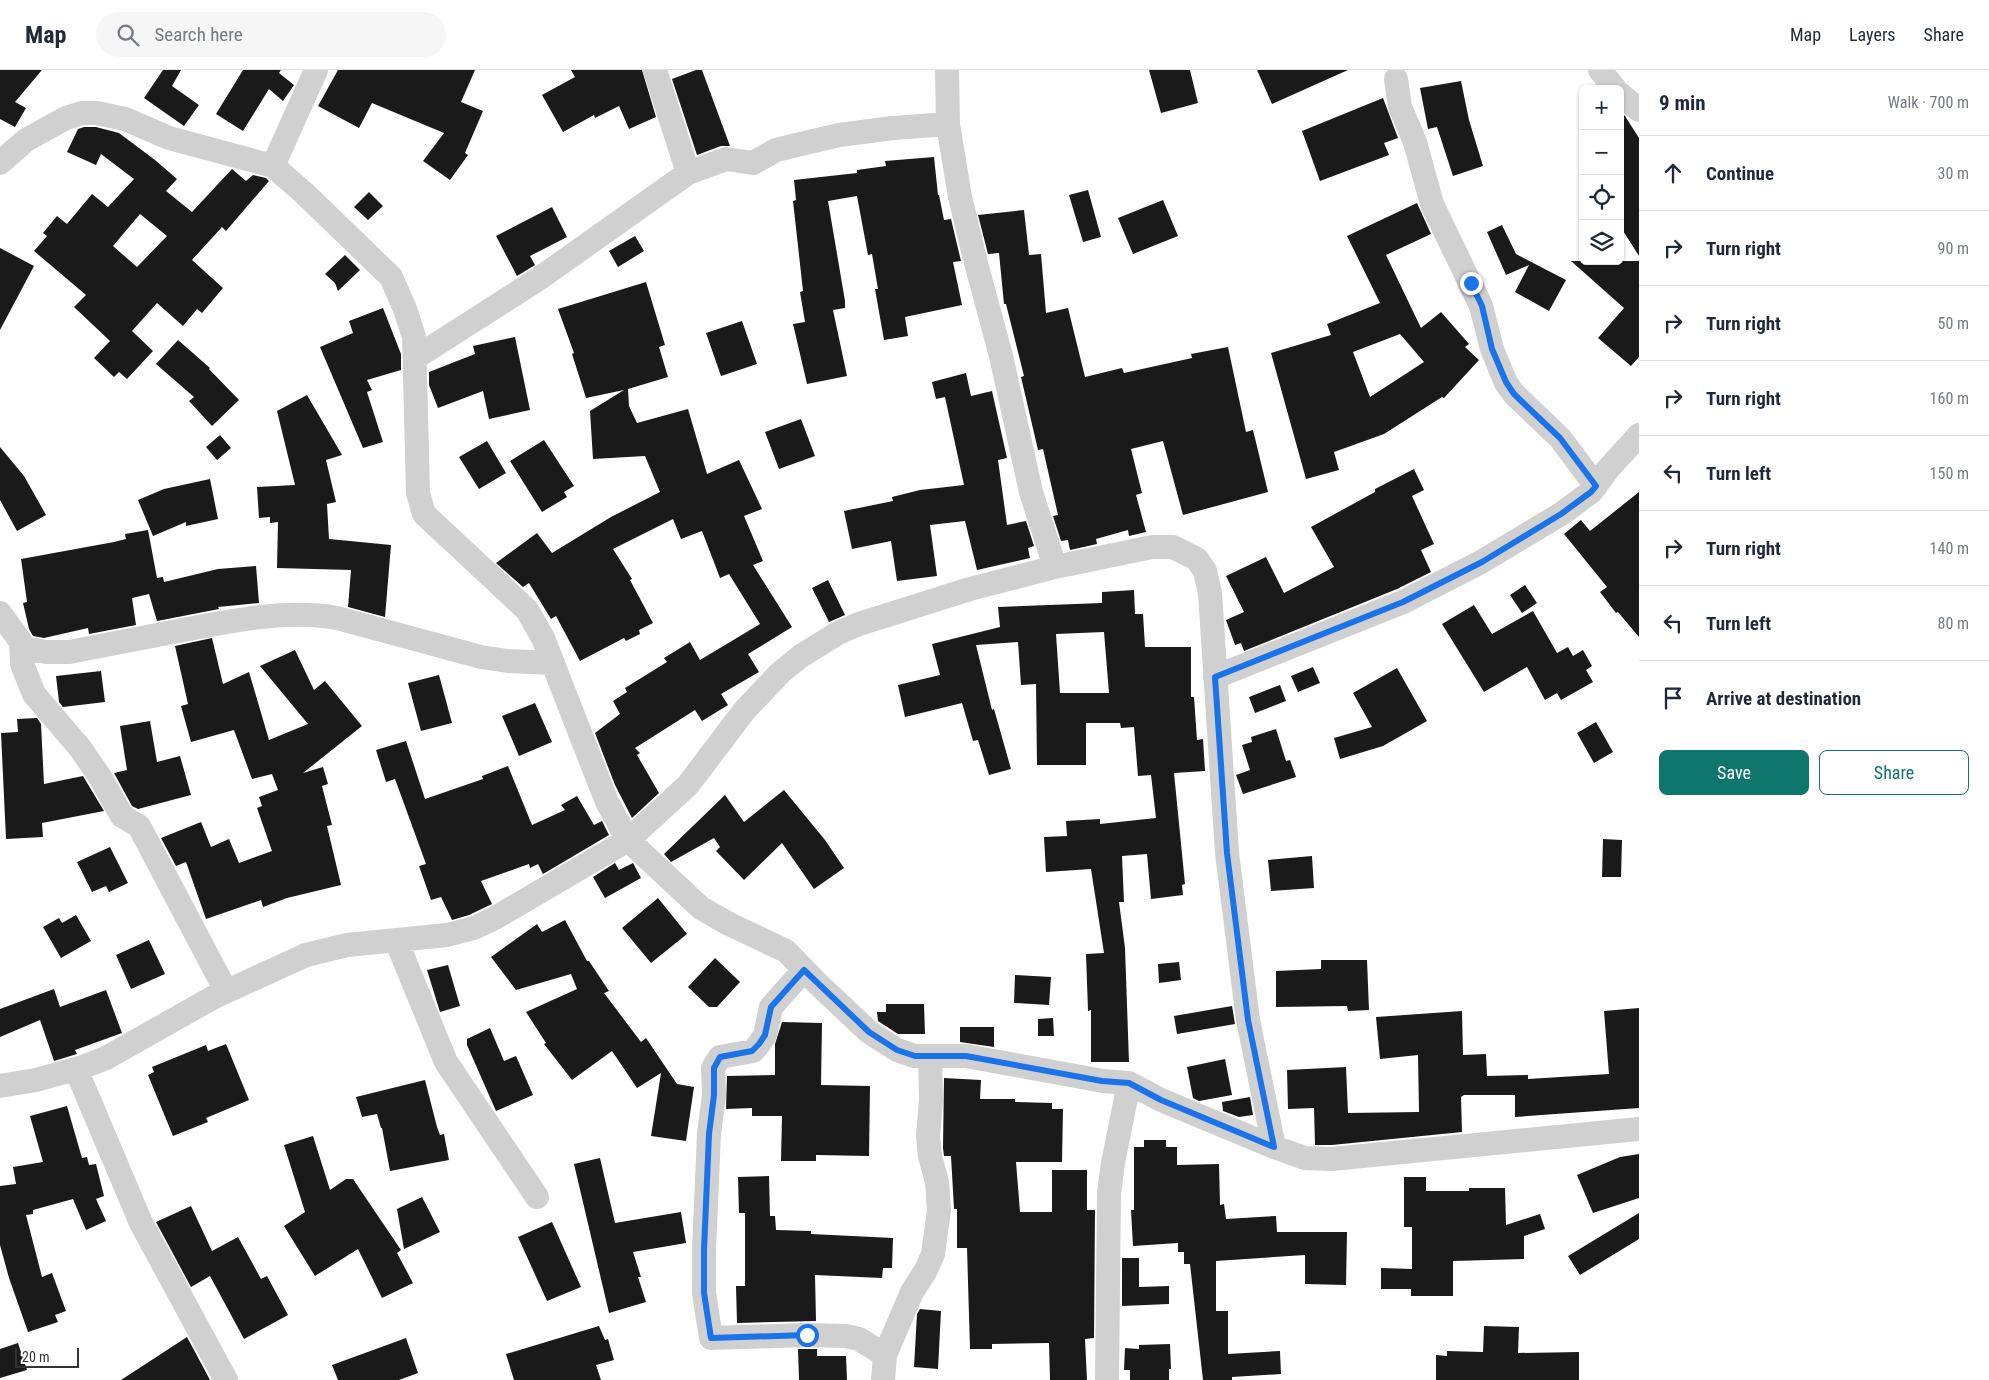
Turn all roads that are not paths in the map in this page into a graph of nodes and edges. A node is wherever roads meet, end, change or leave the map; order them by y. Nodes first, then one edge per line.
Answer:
1 (316, 70) edge
2 (655, 70) edge
3 (947, 70) edge
4 (1600, 70) edge
5 (1396, 79) dead end
6 (1612, 85) edge
7 (1624, 97) edge
8 (1639, 110) edge
9 (948, 124) junction
10 (0, 163) edge
11 (273, 166) junction
12 (688, 173) junction
13 (415, 358) junction
14 (1639, 435) edge
15 (1596, 486) junction
16 (1055, 567) junction
17 (0, 613) edge
18 (22, 648) junction
19 (554, 663) junction
20 (1215, 677) junction
21 (628, 840) junction
22 (396, 940) junction
23 (804, 970) junction
24 (226, 991) junction
25 (930, 1057) junction
26 (76, 1069) junction
27 (1129, 1083) junction
28 (0, 1086) edge
29 (1639, 1129) edge
30 (1274, 1147) junction
31 (537, 1197) dead end
32 (885, 1355) junction
33 (226, 1380) edge
34 (883, 1380) edge
35 (1107, 1380) edge

1 - 11 street
2 - 12 street
3 - 9 street
4 - 6 street
5 - 15 street
7 - 8 street
9 - 12 street
9 - 16 street
10 - 11 street
11 - 13 street
12 - 13 street
13 - 19 street
14 - 15 street
15 - 20 street
16 - 20 street
16 - 21 street
17 - 18 street
18 - 19 street
18 - 24 street
19 - 21 street
20 - 30 street
21 - 22 street
21 - 23 street
22 - 24 street
22 - 31 street
23 - 25 street
23 - 32 street
24 - 26 street
25 - 27 street
25 - 32 street
26 - 28 street
26 - 33 street
27 - 30 street
27 - 35 street
29 - 30 street
32 - 34 street

